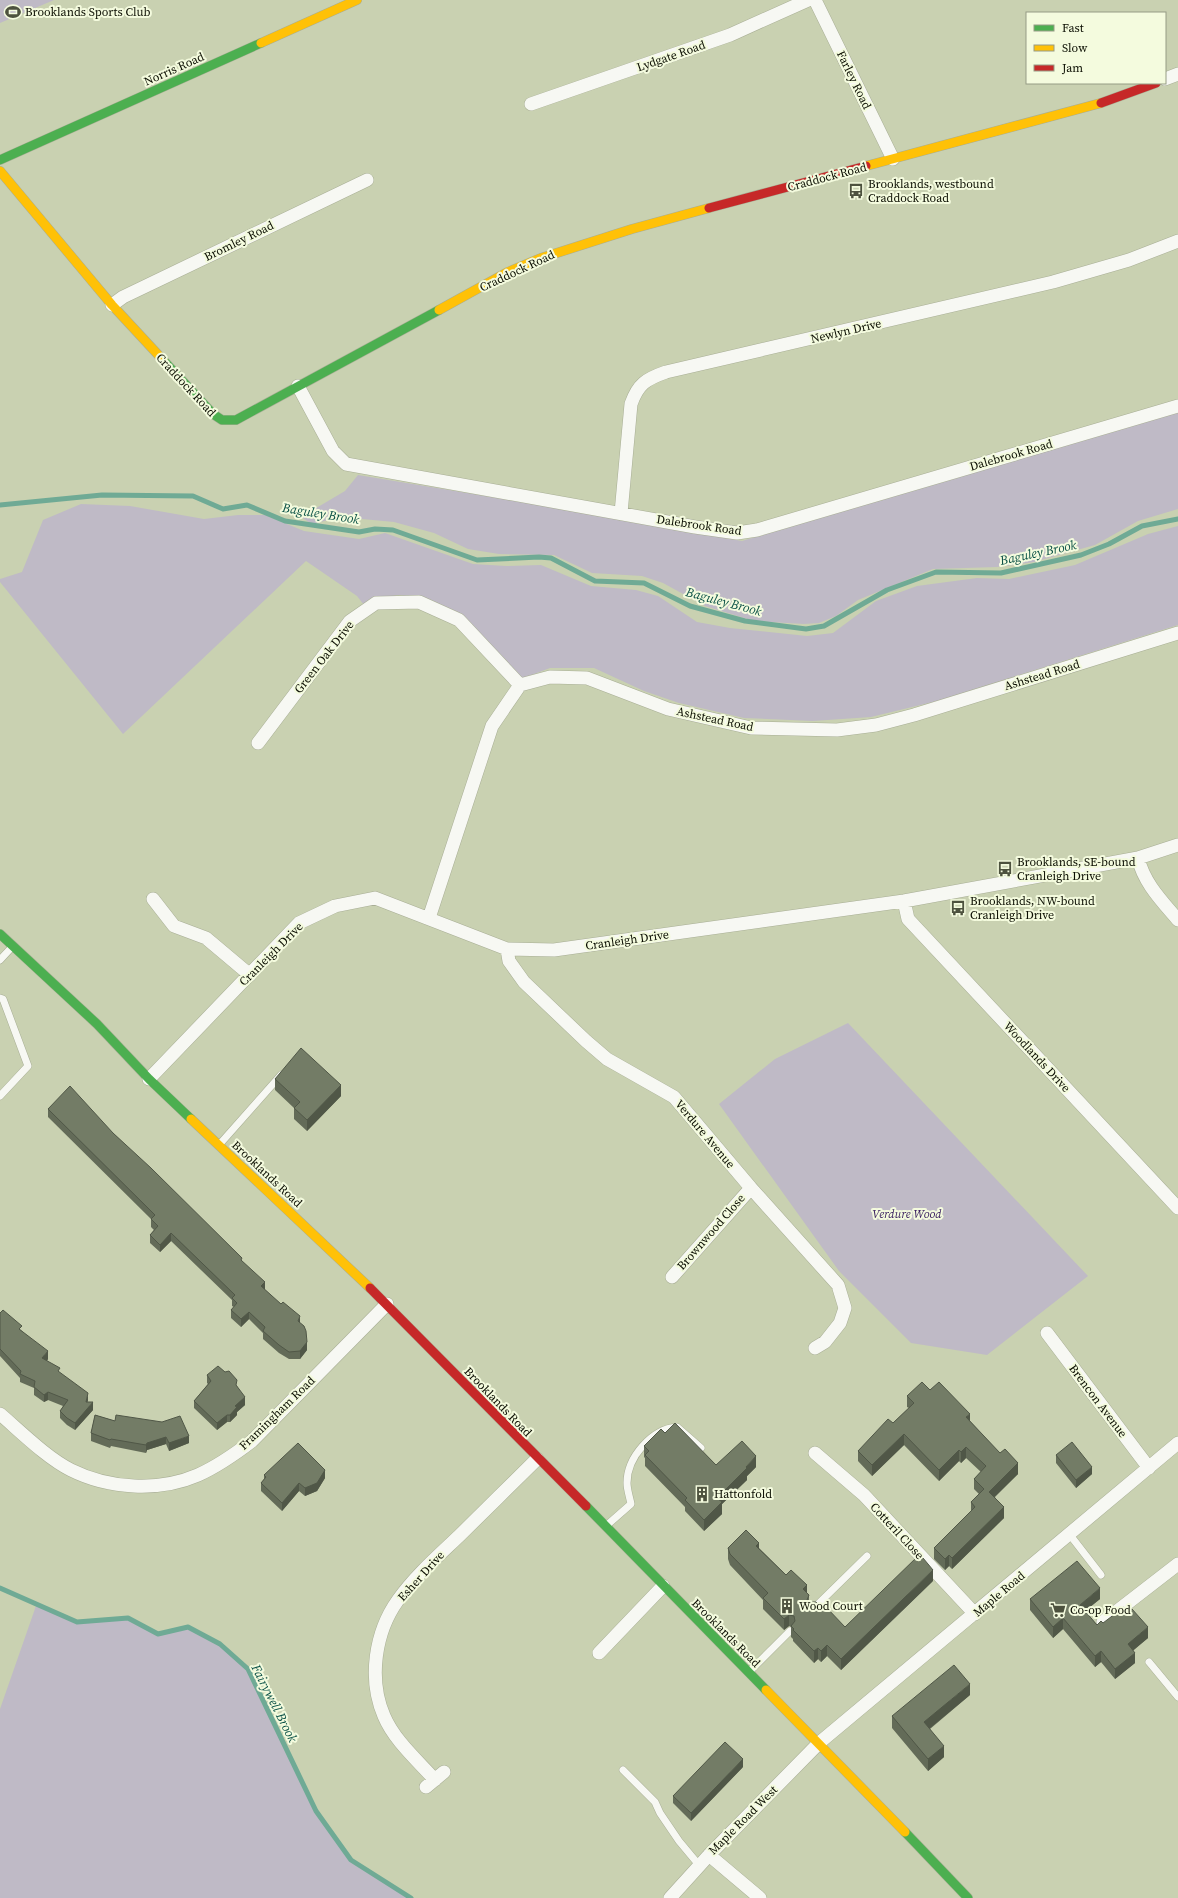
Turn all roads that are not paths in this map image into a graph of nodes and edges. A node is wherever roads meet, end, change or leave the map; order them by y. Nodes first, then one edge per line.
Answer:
1 (357, 0) edge
2 (808, 0) edge
3 (815, 0) edge
4 (1178, 74) edge
5 (1166, 80) edge
6 (1154, 84) edge
7 (531, 104) dead end
8 (894, 159) junction
9 (0, 160) edge
10 (0, 171) edge
11 (367, 180) dead end
12 (1178, 241) edge
13 (112, 305) junction
14 (298, 386) junction
15 (1178, 406) edge
16 (621, 513) junction
17 (1178, 633) edge
18 (520, 685) junction
19 (258, 743) dead end
20 (1178, 846) edge
21 (1138, 858) junction
22 (153, 899) dead end
23 (904, 901) junction
24 (429, 918) junction
25 (1178, 920) edge
26 (0, 934) edge
27 (12, 947) junction
28 (507, 949) junction
29 (0, 960) edge
30 (250, 975) junction
31 (0, 998) edge
32 (285, 1072) edge
33 (149, 1079) junction
34 (0, 1096) edge
35 (219, 1146) junction
36 (751, 1188) junction
37 (1173, 1193) edge
38 (1178, 1208) edge
39 (672, 1277) dead end
40 (387, 1304) junction
41 (1047, 1334) dead end
42 (815, 1348) dead end
43 (0, 1414) edge
44 (701, 1448) edge
45 (1176, 1448) edge
46 (815, 1453) dead end
47 (537, 1459) junction
48 (1149, 1468) junction
49 (604, 1527) junction
50 (1070, 1535) junction
51 (867, 1556) dead end
52 (1178, 1564) edge
53 (1101, 1575) dead end
54 (663, 1586) junction
55 (812, 1610) edge
56 (975, 1614) junction
57 (1103, 1622) edge
58 (790, 1631) edge
59 (599, 1653) dead end
60 (1149, 1662) dead end
61 (749, 1673) junction
62 (1178, 1697) edge
63 (819, 1743) junction
64 (623, 1770) dead end
65 (435, 1780) dead end
66 (709, 1855) junction
67 (699, 1865) junction
68 (670, 1898) edge
69 (760, 1898) edge
70 (968, 1898) edge

1 - 9 street, Norris Road
2 - 7 street, Lydgate Road
3 - 8 street, Farley Road
4 - 5 street
6 - 8 street, Craddock Road
8 - 14 street, Craddock Road
10 - 13 street, Craddock Road
11 - 13 street, Bromley Road
12 - 16 street, Newlyn Drive
13 - 14 street, Craddock Road
14 - 16 street, Dalebrook Road
15 - 16 street, Dalebrook Road
17 - 18 street, Ashstead Road
18 - 19 street, Green Oak Drive
18 - 24 street
20 - 21 street, Cranleigh Drive
21 - 23 street, Cranleigh Drive
21 - 25 street
22 - 30 street
23 - 28 street, Cranleigh Drive
23 - 37 street, Woodlands Drive
24 - 28 street, Cranleigh Drive
24 - 30 street, Cranleigh Drive
26 - 27 street, Brooklands Road
27 - 29 lane
27 - 33 street, Brooklands Road
28 - 36 street, Verdure Avenue
30 - 33 street, Cranleigh Drive
31 - 34 lane
32 - 35 lane
33 - 35 street, Brooklands Road
35 - 40 street, Brooklands Road
36 - 39 street, Brownwood Close
36 - 42 street, Verdure Avenue
37 - 38 street, Woodlands Drive
40 - 43 street, Framingham Road
40 - 47 street, Brooklands Road
41 - 48 street, Brencon Avenue
44 - 49 lane
45 - 48 street, Maple Road
46 - 56 street, Cotteril Close
47 - 49 street, Brooklands Road
47 - 65 street, Esher Drive
48 - 50 street, Maple Road
49 - 54 street, Brooklands Road
50 - 53 lane
50 - 56 street, Maple Road
51 - 55 lane
52 - 57 street
54 - 59 street
54 - 61 street, Brooklands Road
56 - 63 street, Maple Road
58 - 61 lane
60 - 62 lane
61 - 63 street, Brooklands Road
63 - 66 street, Maple Road West
63 - 70 street, Brooklands Road
64 - 67 lane
66 - 67 street, Maple Road West
66 - 69 street
67 - 68 street, Maple Road West

